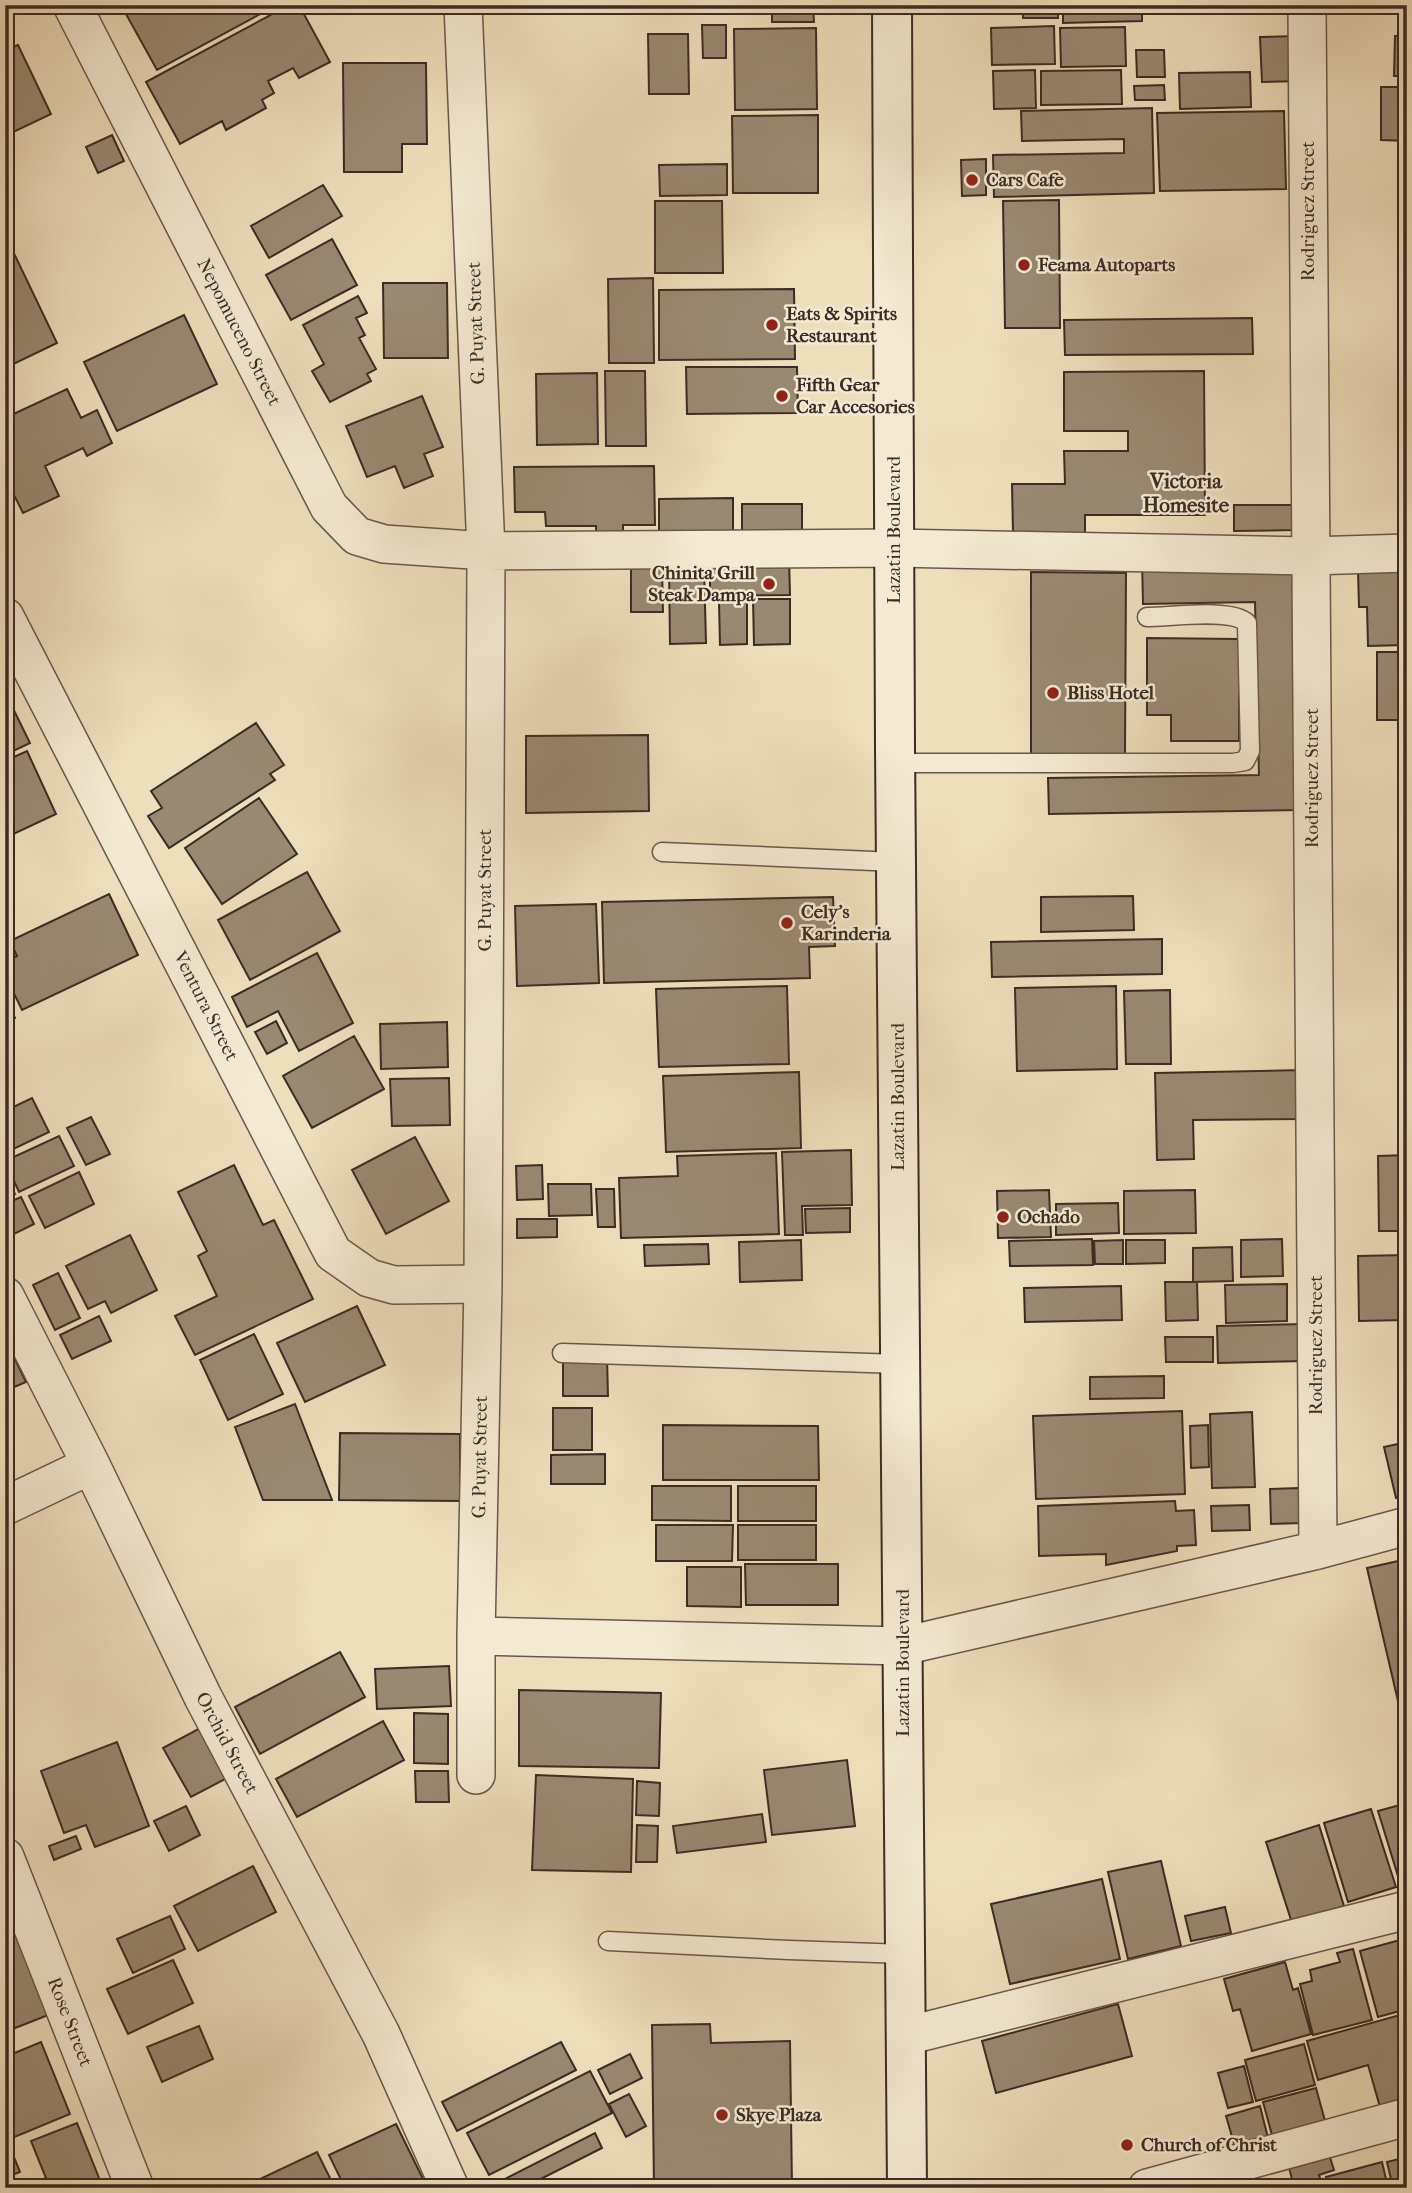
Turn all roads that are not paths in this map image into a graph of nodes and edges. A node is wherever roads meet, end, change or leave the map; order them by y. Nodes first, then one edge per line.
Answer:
1 (72, 5) edge
2 (463, 5) edge
3 (892, 5) edge
4 (1307, 5) edge
5 (894, 548) junction
6 (486, 551) junction
7 (1407, 553) edge
8 (1310, 556) junction
9 (5, 617) edge
10 (1147, 617) dead end
11 (895, 763) junction
12 (663, 852) dead end
13 (896, 862) junction
14 (483, 1284) junction
15 (5, 1296) edge
16 (562, 1353) dead end
17 (900, 1364) junction
18 (91, 1465) junction
19 (5, 1506) edge
20 (1407, 1526) edge
21 (1318, 1550) junction
22 (476, 1636) junction
23 (903, 1646) junction
24 (476, 1775) dead end
25 (5, 1857) edge
26 (1407, 1910) edge
27 (608, 1941) dead end
28 (905, 1954) junction
29 (905, 2036) junction
30 (1407, 2118) edge
31 (135, 2188) edge
32 (450, 2188) edge
33 (907, 2188) edge
34 (1147, 2188) edge

1 - 6 street, Nepomuceno Street
2 - 6 street, G. Puyat Street
3 - 5 main road, Lazatin Boulevard
4 - 8 street, Rodriguez Street
5 - 6 street, Nepomuceno Street
5 - 8 street, Nepomuceno Street
5 - 11 main road, Lazatin Boulevard
6 - 14 street, G. Puyat Street
7 - 8 street, Nepomuceno Street
8 - 21 street, Rodriguez Street
9 - 14 street, Ventura Street
10 - 11 lane
11 - 13 main road, Lazatin Boulevard
12 - 13 lane
13 - 17 main road, Lazatin Boulevard
14 - 22 street, G. Puyat Street
15 - 18 street, Orchid Street
16 - 17 lane
17 - 23 main road, Lazatin Boulevard
18 - 19 street
18 - 32 street, Orchid Street
20 - 21 street
21 - 23 street
22 - 23 street
22 - 24 street, G. Puyat Street
23 - 28 main road, Lazatin Boulevard
25 - 31 street, Rose Street
26 - 29 street
27 - 28 lane
28 - 29 main road, Lazatin Boulevard
29 - 33 main road, Lazatin Boulevard
30 - 34 street

